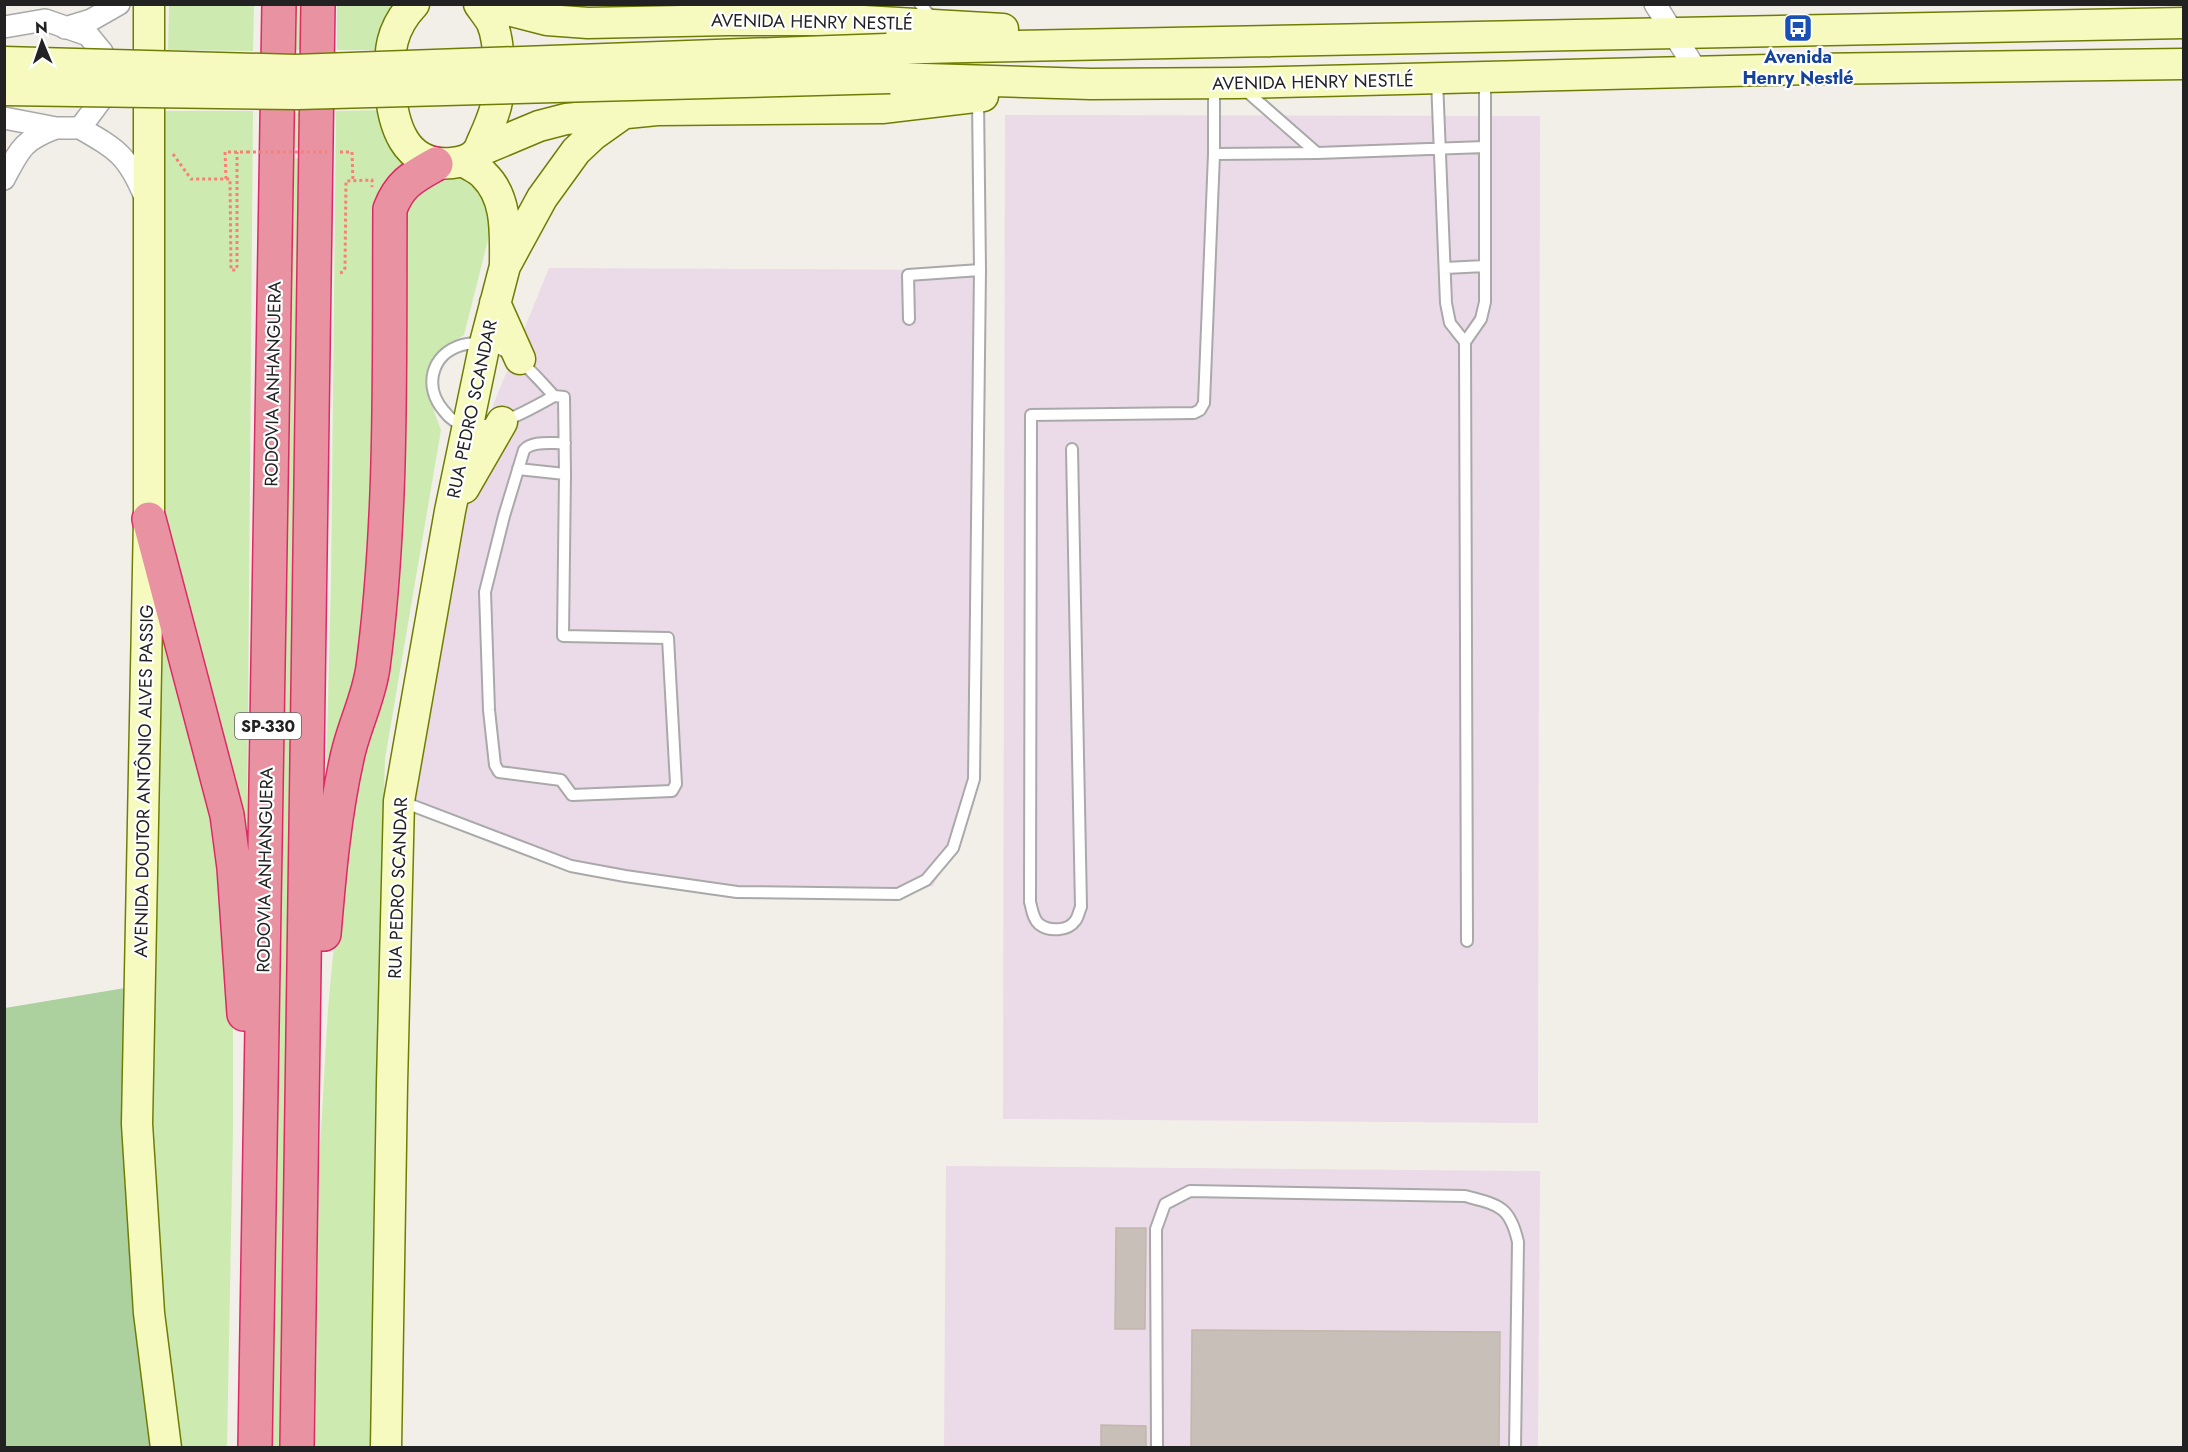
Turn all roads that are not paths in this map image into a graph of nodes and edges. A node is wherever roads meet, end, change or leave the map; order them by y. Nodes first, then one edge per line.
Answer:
1 (24, 4) edge
2 (119, 4) edge
3 (149, 4) edge
4 (279, 4) edge
5 (318, 4) edge
6 (414, 4) edge
7 (479, 4) edge
8 (485, 4) edge
9 (646, 4) edge
10 (1655, 4) edge
11 (722, 12) edge
12 (929, 15) edge
13 (617, 22) junction
14 (2184, 23) edge
15 (54, 24) junction
16 (4, 27) edge
17 (1672, 30) junction
18 (1213, 41) junction
19 (4, 62) edge
20 (889, 64) junction
21 (2184, 64) edge
22 (1698, 73) junction
23 (1485, 78) junction
24 (1437, 80) junction
25 (1225, 83) junction
26 (1091, 84) junction
27 (4, 90) edge
28 (978, 96) junction
29 (624, 113) junction
30 (4, 118) edge
31 (56, 128) junction
32 (80, 128) junction
33 (1485, 147) junction
34 (1440, 149) junction
35 (1317, 153) junction
36 (1214, 154) junction
37 (459, 159) junction
38 (4, 179) edge
39 (150, 208) junction
40 (1485, 266) junction
41 (505, 267) junction
42 (1445, 268) junction
43 (980, 270) junction
44 (495, 303) junction
45 (909, 320) dead end
46 (1465, 342) junction
47 (485, 343) junction
48 (520, 360) junction
49 (554, 396) junction
50 (502, 422) junction
51 (467, 426) junction
52 (565, 443) junction
53 (1072, 448) dead end
54 (518, 469) junction
55 (565, 474) junction
56 (450, 511) junction
57 (149, 519) junction
58 (399, 801) junction
59 (1467, 941) dead end
60 (300, 1174) junction
61 (258, 1211) junction
62 (166, 1448) edge
63 (255, 1448) edge
64 (297, 1448) edge
65 (386, 1448) edge
66 (1157, 1448) edge
67 (1515, 1448) edge

1 - 15 street
2 - 15 street
3 - 39 street, AVENIDA DOUTOR ANTÔNIO ALVES PASSIG
4 - 61 highway, RODOVIA ANHANGUERA / SP-330
5 - 60 highway, SP-330
6 - 37 street, RUA PEDRO SCANDAR
7 - 37 street
8 - 13 street, AVENIDA HENRY NESTLÉ
9 - 13 street
10 - 17 street
11 - 12 street, AVENIDA HENRY NESTLÉ
11 - 13 street, AVENIDA HENRY NESTLÉ
12 - 18 street, AVENIDA HENRY NESTLÉ
14 - 17 street, AVENIDA HENRY NESTLÉ
15 - 16 street
15 - 32 street
17 - 18 street, AVENIDA HENRY NESTLÉ
17 - 22 street
18 - 20 street, AVENIDA HENRY NESTLÉ
19 - 20 street, bridge
20 - 26 street, AVENIDA HENRY NESTLÉ
20 - 27 street, bridge
21 - 22 street, AVENIDA HENRY NESTLÉ
22 - 23 street, AVENIDA HENRY NESTLÉ
23 - 24 street, AVENIDA HENRY NESTLÉ
23 - 33 lane
24 - 25 street, AVENIDA HENRY NESTLÉ
24 - 34 lane
25 - 26 street, AVENIDA HENRY NESTLÉ
25 - 35 lane
25 - 36 lane
26 - 28 street, AVENIDA HENRY NESTLÉ
28 - 29 street, AVENIDA HENRY NESTLÉ
28 - 43 lane
29 - 37 street, AVENIDA HENRY NESTLÉ
29 - 41 street, RUA PEDRO SCANDAR
30 - 31 street
31 - 32 street
31 - 38 street
32 - 39 street
33 - 34 lane
33 - 40 lane
34 - 35 lane
34 - 42 lane
35 - 36 lane
36 - 53 lane
37 - 41 street, RUA PEDRO SCANDAR
37 - 60 highway
39 - 57 street, AVENIDA DOUTOR ANTÔNIO ALVES PASSIG
40 - 42 lane
40 - 46 lane
41 - 44 street, RUA PEDRO SCANDAR
42 - 46 lane
43 - 45 lane
43 - 58 lane
44 - 47 street, RUA PEDRO SCANDAR
44 - 48 street
46 - 59 lane
47 - 48 lane
47 - 51 street, RUA PEDRO SCANDAR
47 - 51 lane
48 - 49 lane
49 - 50 lane
49 - 52 lane
50 - 51 lane
50 - 56 street
51 - 56 street, RUA PEDRO SCANDAR
52 - 54 lane
52 - 55 lane
54 - 55 lane
54 - 55 lane
56 - 58 street, RUA PEDRO SCANDAR
57 - 61 highway
57 - 62 street, AVENIDA DOUTOR ANTÔNIO ALVES PASSIG
58 - 65 street, RUA PEDRO SCANDAR
60 - 64 highway, SP-330
61 - 63 highway, RODOVIA ANHANGUERA / SP-330
66 - 67 lane

